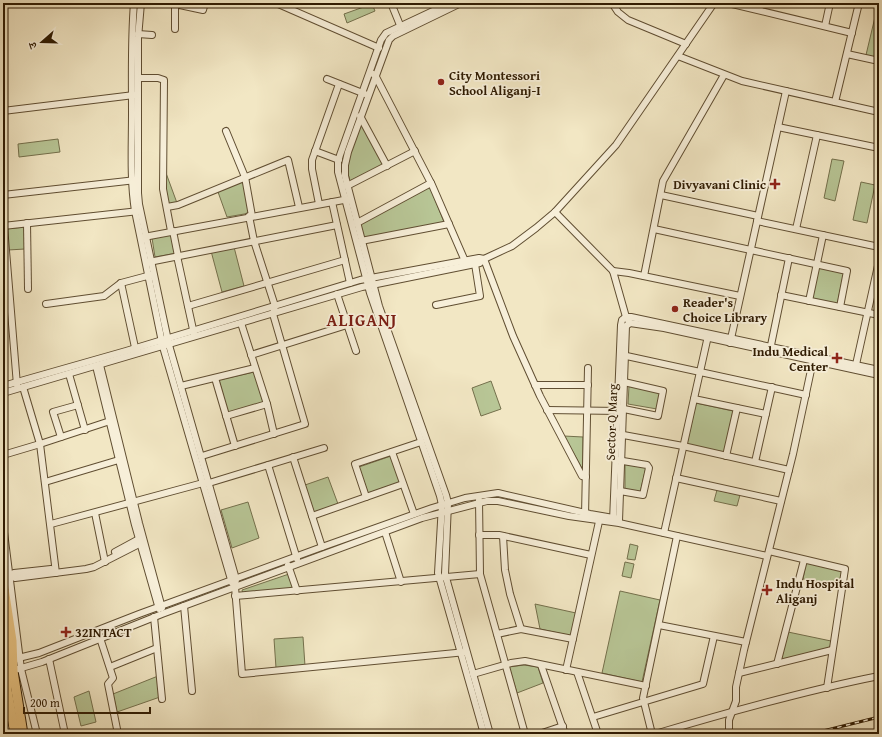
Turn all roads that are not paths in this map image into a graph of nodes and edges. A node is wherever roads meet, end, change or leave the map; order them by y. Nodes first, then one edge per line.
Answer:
1 (134, 3) edge
2 (141, 3) edge
3 (205, 3) edge
4 (276, 3) edge
5 (391, 3) edge
6 (612, 3) edge
7 (714, 3) edge
8 (728, 3) edge
9 (830, 3) edge
10 (859, 3) edge
11 (455, 4) edge
12 (824, 26) junction
13 (175, 29) dead end
14 (402, 29) junction
15 (852, 33) junction
16 (138, 34) junction
17 (152, 35) dead end
18 (686, 44) junction
19 (378, 48) junction
20 (847, 54) junction
21 (678, 56) junction
22 (879, 61) edge
23 (372, 74) junction
24 (724, 75) junction
25 (138, 78) junction
26 (327, 79) dead end
27 (338, 84) junction
28 (786, 91) junction
29 (365, 94) junction
30 (135, 95) junction
31 (835, 102) junction
32 (3, 111) edge
33 (879, 112) edge
34 (360, 116) junction
35 (778, 127) junction
36 (226, 131) dead end
37 (817, 135) junction
38 (879, 148) edge
39 (315, 151) junction
40 (415, 151) junction
41 (339, 160) junction
42 (387, 166) junction
43 (245, 177) junction
44 (135, 180) junction
45 (431, 183) junction
46 (347, 186) junction
47 (3, 195) edge
48 (660, 195) junction
49 (348, 199) junction
50 (332, 202) junction
51 (319, 204) junction
52 (167, 207) junction
53 (299, 207) junction
54 (138, 211) junction
55 (555, 212) junction
56 (251, 216) junction
57 (757, 218) junction
58 (27, 223) junction
59 (357, 223) junction
60 (449, 224) junction
61 (337, 225) junction
62 (3, 226) edge
63 (654, 229) junction
64 (796, 229) junction
65 (172, 231) junction
66 (823, 235) junction
67 (143, 237) junction
68 (254, 241) junction
69 (361, 241) junction
70 (879, 247) edge
71 (751, 250) junction
72 (177, 256) junction
73 (788, 258) junction
74 (484, 259) junction
75 (345, 260) junction
76 (465, 261) junction
77 (879, 261) edge
78 (149, 262) junction
79 (475, 264) junction
80 (817, 264) junction
81 (613, 271) junction
82 (152, 275) junction
83 (644, 276) junction
84 (267, 282) junction
85 (369, 282) junction
86 (121, 283) junction
87 (350, 283) junction
88 (28, 288) dead end
89 (337, 294) junction
90 (781, 295) junction
91 (740, 296) junction
92 (809, 300) junction
93 (46, 304) dead end
94 (436, 305) dead end
95 (188, 306) junction
96 (275, 306) junction
97 (840, 307) junction
98 (867, 313) junction
99 (273, 314) junction
100 (879, 315) edge
101 (626, 317) junction
102 (241, 323) junction
103 (630, 323) junction
104 (348, 326) junction
105 (194, 334) junction
106 (708, 336) junction
107 (730, 340) junction
108 (165, 342) junction
109 (282, 345) junction
110 (770, 350) junction
111 (136, 351) junction
112 (356, 351) dead end
113 (251, 355) junction
114 (622, 355) junction
115 (814, 359) junction
116 (98, 365) junction
117 (255, 368) junction
118 (398, 368) junction
119 (588, 368) dead end
120 (855, 368) junction
121 (879, 370) edge
122 (700, 372) junction
123 (69, 374) junction
124 (879, 375) edge
125 (215, 378) junction
126 (624, 382) junction
127 (535, 385) junction
128 (588, 385) junction
129 (3, 386) edge
130 (19, 386) junction
131 (181, 386) junction
132 (772, 387) junction
133 (3, 393) edge
134 (806, 395) junction
135 (694, 400) junction
136 (267, 404) junction
137 (78, 405) junction
138 (737, 408) junction
139 (620, 409) junction
140 (548, 410) junction
141 (587, 410) junction
142 (766, 414) junction
143 (226, 416) junction
144 (111, 419) junction
145 (84, 428) junction
146 (274, 434) junction
147 (619, 434) junction
148 (60, 436) junction
149 (421, 442) junction
150 (39, 443) junction
151 (235, 446) junction
152 (683, 446) junction
153 (324, 448) dead end
154 (3, 451) edge
155 (392, 452) junction
156 (3, 455) edge
157 (202, 456) junction
158 (726, 456) junction
159 (293, 457) junction
160 (121, 459) junction
161 (618, 460) junction
162 (755, 462) junction
163 (268, 465) junction
164 (789, 470) junction
165 (586, 477) junction
166 (676, 478) junction
167 (45, 482) junction
168 (206, 483) junction
169 (403, 484) junction
170 (620, 491) junction
171 (478, 496) junction
172 (366, 497) junction
173 (781, 501) junction
174 (132, 503) junction
175 (479, 503) junction
176 (445, 504) junction
177 (444, 512) junction
178 (95, 513) junction
179 (414, 514) junction
180 (585, 515) junction
181 (312, 516) junction
182 (599, 518) junction
183 (616, 521) junction
184 (3, 524) edge
185 (51, 524) junction
186 (385, 532) junction
187 (664, 533) junction
188 (479, 536) junction
189 (503, 536) junction
190 (678, 536) junction
191 (141, 541) junction
192 (322, 547) junction
193 (768, 554) junction
194 (591, 555) junction
195 (297, 556) junction
196 (105, 560) junction
197 (287, 560) junction
198 (804, 560) junction
199 (299, 564) junction
200 (289, 568) junction
201 (55, 571) junction
202 (480, 574) junction
203 (443, 578) junction
204 (6, 579) edge
205 (234, 580) junction
206 (401, 582) junction
207 (235, 588) junction
208 (297, 591) junction
209 (236, 596) junction
210 (184, 606) junction
211 (160, 607) junction
212 (162, 614) junction
213 (154, 617) junction
214 (659, 625) junction
215 (3, 630) edge
216 (521, 630) junction
217 (497, 634) junction
218 (714, 636) junction
219 (100, 638) junction
220 (573, 639) junction
221 (746, 642) junction
222 (157, 648) junction
223 (832, 650) junction
224 (464, 652) junction
225 (49, 659) junction
226 (10, 660) edge
227 (778, 664) junction
228 (505, 665) junction
229 (541, 665) junction
230 (110, 668) junction
231 (566, 670) junction
232 (11, 671) edge
233 (577, 672) junction
234 (739, 673) junction
235 (473, 674) junction
236 (879, 676) edge
237 (646, 686) junction
238 (827, 688) junction
239 (5, 690) edge
240 (192, 691) dead end
241 (162, 699) dead end
242 (644, 701) junction
243 (732, 711) junction
244 (3, 717) edge
245 (593, 717) junction
246 (563, 726) junction
247 (7, 734) edge
248 (15, 734) edge
249 (23, 734) edge
250 (36, 734) edge
251 (65, 734) edge
252 (118, 734) edge
253 (484, 734) edge
254 (490, 734) edge
255 (525, 734) edge
256 (540, 734) edge
257 (566, 734) edge
258 (598, 734) edge
259 (653, 734) edge
260 (729, 734) edge

1 - 30 street
2 - 16 street
3 - 13 street
4 - 19 street
5 - 14 street
6 - 18 street
7 - 18 street
8 - 12 street
9 - 12 street
10 - 15 street
11 - 14 street
12 - 15 street
14 - 19 street
14 - 23 street
15 - 20 street
16 - 17 street
16 - 25 street
18 - 21 street
19 - 23 street
20 - 22 street
20 - 31 street
21 - 24 street
21 - 55 street
23 - 29 street
23 - 40 street
24 - 28 street
24 - 48 street
25 - 30 street
25 - 52 street
26 - 27 street
27 - 29 street
27 - 39 street
28 - 31 street
28 - 35 street
29 - 34 street
29 - 41 street
30 - 32 street
30 - 44 street
31 - 33 street
34 - 42 street
34 - 46 street
35 - 37 street
35 - 57 street
36 - 43 street
37 - 38 street
37 - 64 street
39 - 41 street
39 - 51 street
40 - 42 street
40 - 45 street
41 - 49 street
42 - 46 street
43 - 52 street
43 - 53 street
43 - 56 street
44 - 47 street
44 - 54 street
45 - 59 street
45 - 60 street
46 - 49 street
48 - 57 street
48 - 63 street
49 - 50 street
49 - 59 street
49 - 85 street
50 - 51 street
50 - 61 street
51 - 53 street
52 - 65 street
53 - 56 street
54 - 58 street
54 - 67 street
55 - 74 street
55 - 81 street
56 - 65 street
56 - 68 street
57 - 64 street
57 - 71 street
58 - 62 street
58 - 88 street
59 - 69 street
60 - 69 street
60 - 76 street
61 - 68 street
61 - 75 street
62 - 130 street
63 - 71 street
63 - 83 street
64 - 66 street
65 - 67 street
65 - 72 street
66 - 70 street
66 - 80 street
67 - 78 street
68 - 72 street
68 - 84 street
69 - 85 street
71 - 73 street
71 - 91 street
72 - 78 street
72 - 95 street
73 - 80 street
73 - 90 street
74 - 76 street
74 - 79 street
74 - 127 street
75 - 84 street
75 - 87 street
76 - 85 street
77 - 98 street
78 - 82 street
79 - 85 street
79 - 94 street
80 - 92 street
80 - 97 street
81 - 83 street
81 - 101 street
82 - 86 street
82 - 108 street
83 - 91 street
84 - 95 street
84 - 96 street
85 - 87 street
85 - 89 street
85 - 118 street
86 - 93 street
86 - 111 street
87 - 96 street
89 - 99 street
89 - 104 street
90 - 92 street
90 - 110 street
91 - 107 street
92 - 97 street
95 - 105 street
96 - 99 street
96 - 105 street
97 - 98 street
98 - 100 street
98 - 120 street
99 - 102 street
99 - 109 street
101 - 103 street
101 - 106 street
101 - 114 street
102 - 105 street
102 - 113 street
103 - 106 street
103 - 114 street, Sector Q Marg
104 - 109 street
104 - 112 street
105 - 108 street
106 - 107 street
106 - 122 street
107 - 110 street
108 - 111 street
108 - 131 street
108 - 168 street
109 - 113 street
109 - 146 street
110 - 115 street
111 - 116 street
111 - 130 street
113 - 117 street
114 - 122 street
114 - 126 street, Sector Q Marg
114 - 139 street
115 - 120 street
115 - 134 street
116 - 123 street
116 - 144 street
117 - 125 street
117 - 136 street
118 - 149 street
118 - 176 street
119 - 128 street
120 - 121 street
120 - 124 street
122 - 132 street
122 - 135 street
123 - 130 street
123 - 137 street
125 - 131 street
125 - 143 street
126 - 139 street, Sector Q Marg
126 - 139 street
127 - 128 street
127 - 140 street
128 - 141 street
129 - 130 street
130 - 133 street
130 - 150 street
131 - 157 street
132 - 134 street
132 - 142 street
134 - 164 street
135 - 138 street
135 - 152 street
136 - 143 street
136 - 146 street
137 - 145 street
137 - 148 street
138 - 142 street
138 - 158 street
139 - 141 street
139 - 147 street
140 - 141 street
140 - 165 street
141 - 165 street
142 - 162 street
143 - 151 street
144 - 145 street
144 - 160 street
145 - 148 street
146 - 151 street
147 - 152 street
147 - 161 street
148 - 150 street
149 - 155 street
149 - 176 street
150 - 154 street
150 - 156 street
150 - 167 street
151 - 157 street
152 - 158 street
152 - 166 street
153 - 159 street
155 - 169 street
155 - 172 street
157 - 168 street
158 - 162 street
159 - 163 street
159 - 181 street
160 - 167 street
160 - 174 street
161 - 170 street, Sector Q Marg
161 - 170 street
161 - 183 street
162 - 164 street
163 - 168 street
163 - 195 street
164 - 173 street
165 - 180 street
166 - 173 street
166 - 187 street
167 - 185 street
168 - 174 street
168 - 205 street
169 - 172 street
169 - 179 street
170 - 183 street, Sector Q Marg
171 - 175 street
171 - 176 street
171 - 180 street
172 - 181 street
173 - 193 street
174 - 178 street
174 - 191 street
175 - 177 street
175 - 180 street
175 - 188 street
176 - 177 street
176 - 179 street
177 - 186 street
177 - 203 street
178 - 185 street
178 - 196 street
179 - 192 street
180 - 182 street
181 - 192 street
182 - 183 street
182 - 194 street
183 - 187 street
184 - 204 street
185 - 201 street
186 - 199 street
186 - 206 street
187 - 190 street
188 - 189 street
188 - 202 street
189 - 194 street
189 - 216 street
190 - 193 street
190 - 214 street
191 - 196 street
191 - 211 street
192 - 195 street
193 - 198 street
193 - 221 street
194 - 220 street
195 - 197 street
195 - 199 street
196 - 201 street
197 - 200 street
197 - 205 street
198 - 223 street
198 - 227 street
199 - 200 street
200 - 207 street
200 - 208 street
201 - 204 street
202 - 203 street
202 - 217 street
203 - 206 street
203 - 224 street
204 - 226 highway
205 - 207 street
205 - 211 street
206 - 208 street
207 - 209 street
207 - 210 street
208 - 209 street
209 - 224 street
210 - 212 street
210 - 240 street
211 - 212 street
211 - 226 street
212 - 213 street
213 - 219 street
213 - 222 street
214 - 218 street
214 - 237 street
215 - 226 highway
216 - 217 street
216 - 220 street
217 - 228 street
218 - 221 street
218 - 242 street
219 - 225 street
219 - 230 street
220 - 231 street
221 - 234 street
222 - 230 street
222 - 241 street
223 - 227 street
223 - 238 street
224 - 235 street
224 - 253 street
225 - 232 street
225 - 251 street
226 - 232 highway
227 - 234 street
228 - 229 street
228 - 235 street
228 - 255 street
229 - 231 street
229 - 246 street
230 - 252 street
231 - 233 street
232 - 239 highway
232 - 249 highway
232 - 250 street
233 - 237 street
233 - 245 street
234 - 243 street
235 - 254 street
236 - 238 street
237 - 242 street
238 - 243 street
239 - 248 highway
242 - 245 street
242 - 259 street
243 - 259 street
243 - 260 street
244 - 247 street
245 - 258 street
246 - 256 street
246 - 257 street

